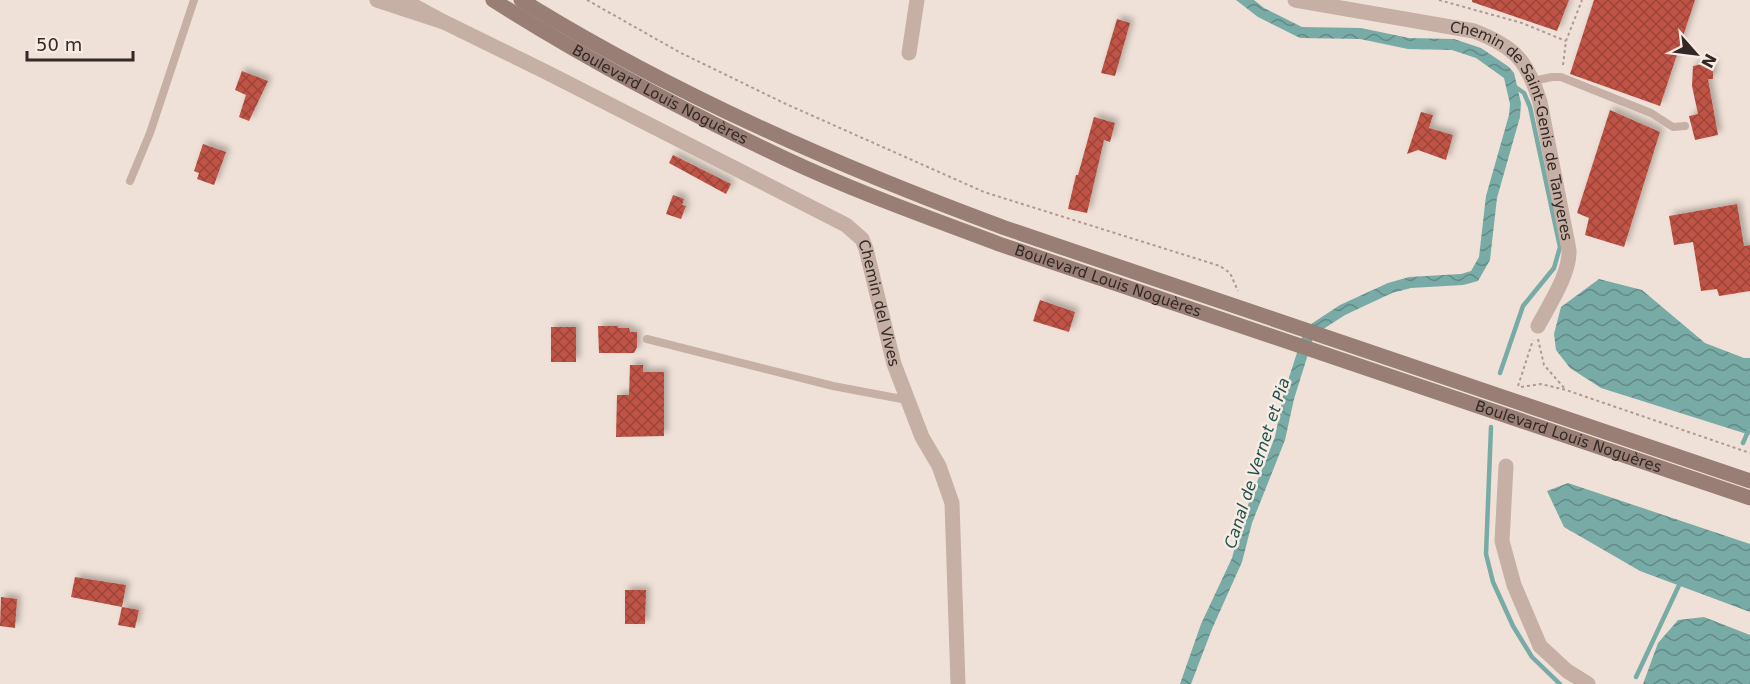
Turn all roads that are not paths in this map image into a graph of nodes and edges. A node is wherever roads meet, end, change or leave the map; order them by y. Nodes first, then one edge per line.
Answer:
1 (194, 0) edge
2 (377, 0) edge
3 (403, 0) edge
4 (493, 0) edge
5 (521, 0) edge
6 (917, 0) edge
7 (1295, 0) edge
8 (444, 22) junction
9 (909, 53) dead end
10 (1533, 81) junction
11 (1685, 126) dead end
12 (130, 181) dead end
13 (1537, 328) road end
14 (647, 339) dead end
15 (907, 400) junction
16 (1506, 466) dead end
17 (1750, 481) edge
18 (1750, 498) edge
19 (958, 684) edge
20 (1588, 684) edge

1 - 12 lane
2 - 8 street, Chemin del Vives
3 - 8 street, Chemin del Vives
4 - 18 main road, Boulevard Louis Noguères
5 - 17 main road, Boulevard Louis Noguères
6 - 9 street
7 - 10 street, Chemin de Saint-Genis de Tanyeres
8 - 15 street, Chemin del Vives
10 - 11 lane
10 - 13 street, Chemin de Saint-Genis de Tanyeres
14 - 15 lane
15 - 19 street, Chemin del Vives
16 - 20 street

